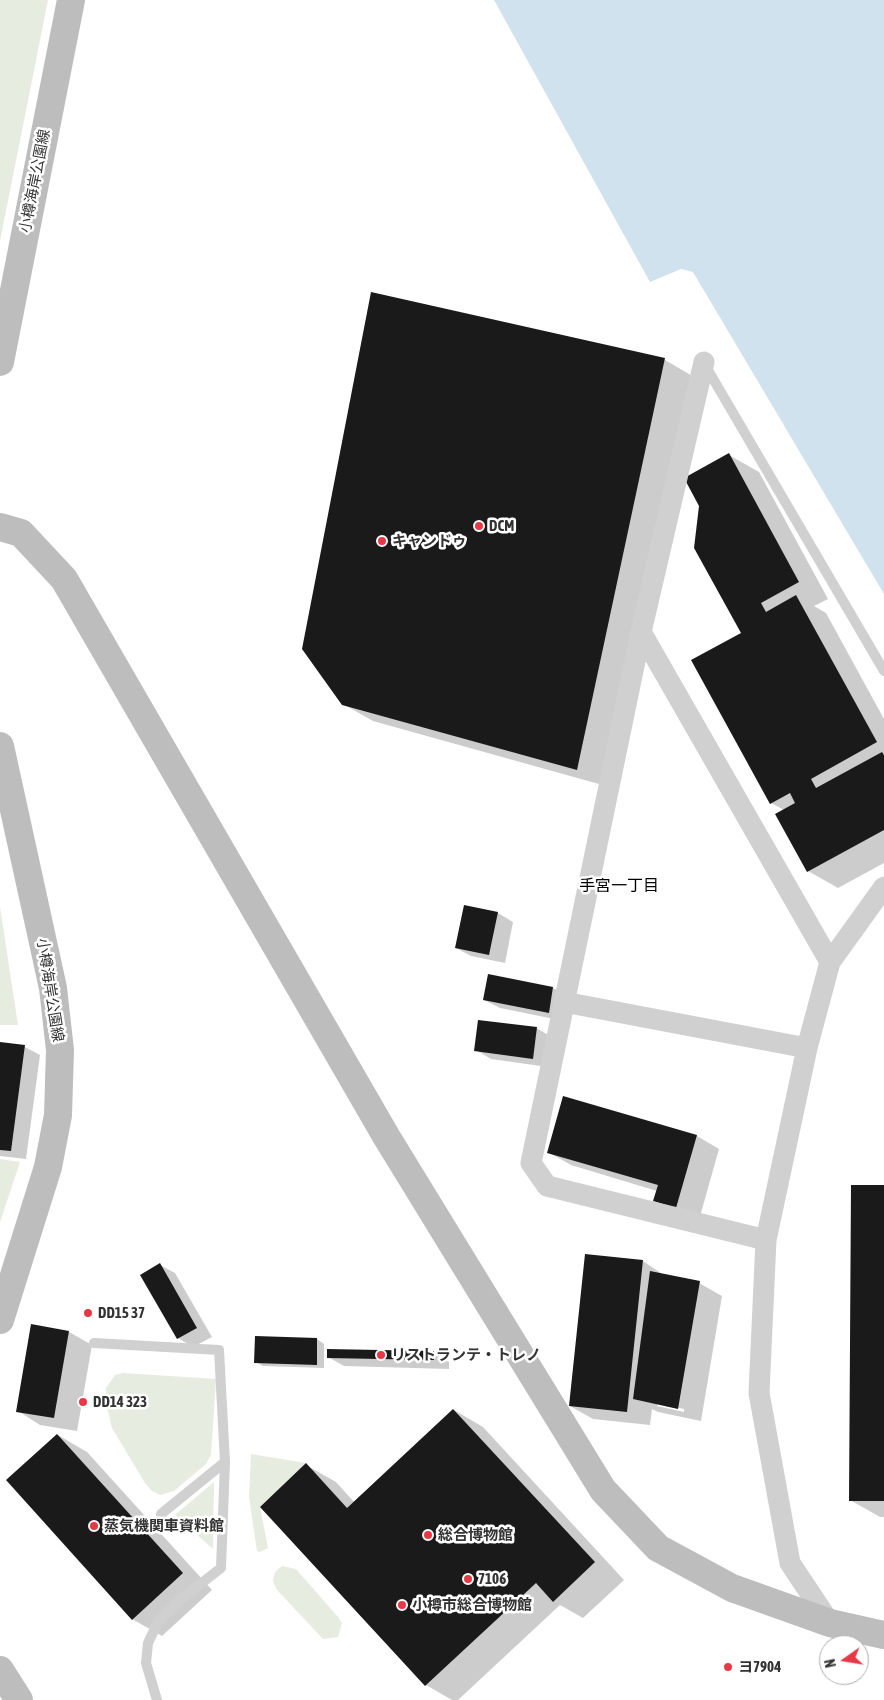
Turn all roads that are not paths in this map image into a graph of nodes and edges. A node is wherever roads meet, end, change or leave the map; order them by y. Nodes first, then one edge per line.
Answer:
1 (71, 0) edge
2 (0, 362) edge
3 (704, 362) joint
4 (0, 527) edge
5 (641, 632) junction
6 (884, 671) edge
7 (0, 746) edge
8 (884, 887) edge
9 (830, 962) junction
10 (564, 1002) junction
11 (807, 1048) junction
12 (766, 1240) junction
13 (0, 1320) edge
14 (94, 1342) dead end
15 (225, 1462) junction
16 (162, 1514) dead end
17 (830, 1623) junction
18 (884, 1635) edge
19 (0, 1670) edge
20 (19, 1700) edge
21 (157, 1700) edge

1 - 2 street, 小樽海岸公園線
3 - 5 street
3 - 6 lane
4 - 17 street
5 - 9 street
5 - 10 street
7 - 13 street, 小樽海岸公園線
8 - 9 street
9 - 11 street
10 - 11 street
10 - 12 street
11 - 12 street
12 - 17 street
14 - 15 lane
15 - 16 lane
15 - 21 lane
17 - 18 street
19 - 20 street

